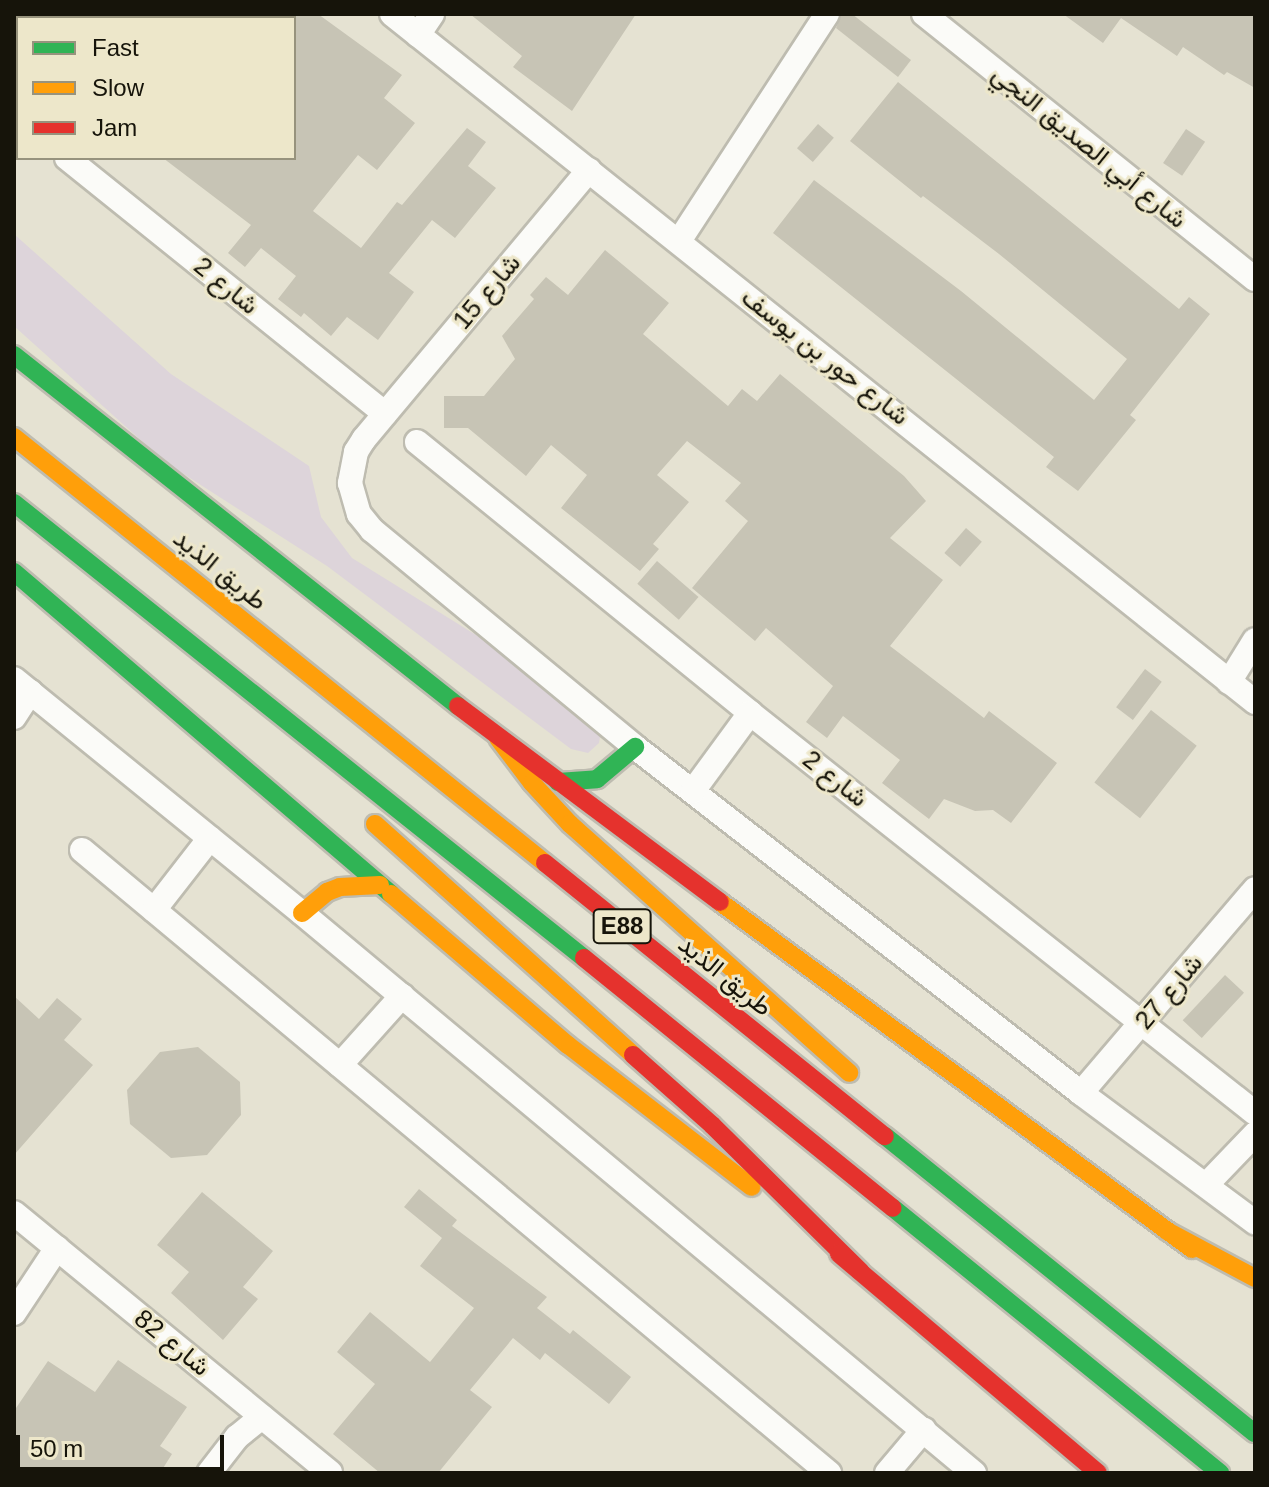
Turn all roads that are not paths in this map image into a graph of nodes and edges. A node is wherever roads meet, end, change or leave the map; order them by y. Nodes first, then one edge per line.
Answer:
1 (392, 14) edge
2 (432, 14) edge
3 (827, 14) edge
4 (924, 14) edge
5 (418, 35) junction
6 (69, 160) edge
7 (589, 170) junction
8 (679, 241) junction
9 (1255, 279) edge
10 (14, 355) edge
11 (385, 414) junction
12 (14, 437) edge
13 (417, 442) dead end
14 (14, 503) edge
15 (14, 572) edge
16 (1255, 640) edge
17 (215, 665) junction
18 (1229, 682) junction
19 (22, 685) edge
20 (1255, 702) edge
21 (750, 713) junction
22 (14, 717) edge
23 (498, 738) junction
24 (283, 743) dead end
25 (635, 747) junction
26 (558, 782) junction
27 (693, 791) junction
28 (362, 813) dead end
29 (210, 838) junction
30 (82, 850) dead end
31 (380, 885) junction
32 (1255, 889) edge
33 (154, 910) junction
34 (302, 913) junction
35 (402, 996) junction
36 (1143, 1024) junction
37 (340, 1065) junction
38 (868, 1090) dead end
39 (1081, 1093) junction
40 (1255, 1113) edge
41 (1255, 1134) edge
42 (932, 1150) dead end
43 (1207, 1184) junction
44 (14, 1213) edge
45 (984, 1217) junction
46 (1255, 1222) edge
47 (1167, 1231) junction
48 (57, 1248) junction
49 (861, 1272) junction
50 (1255, 1278) edge
51 (1255, 1296) edge
52 (14, 1313) edge
53 (262, 1417) junction
54 (924, 1429) junction
55 (1255, 1433) edge
56 (209, 1473) edge
57 (330, 1473) edge
58 (829, 1473) edge
59 (887, 1473) edge
60 (974, 1473) edge
61 (1098, 1473) edge
62 (1220, 1473) edge

1 - 5 street, شارع حور بن يوسف
2 - 5 street
3 - 8 street
4 - 9 street, شارع أبي الصديق النجي
5 - 7 street, شارع حور بن يوسف
6 - 11 street, شارع 2
7 - 8 street, شارع حور بن يوسف
7 - 11 street, شارع 15
8 - 18 street, شارع حور بن يوسف
10 - 23 main road
11 - 25 street, شارع 15
12 - 45 main road, طريق الذيد / E88
13 - 21 street, شارع 2
14 - 17 main road, E88
15 - 31 main road
16 - 18 street
17 - 24 main road
17 - 62 main road, E88
18 - 20 street, شارع حور بن يوسف
19 - 22 street
19 - 29 street
21 - 27 street
21 - 36 street, شارع 2
23 - 26 main road
23 - 38 main road
25 - 26 main road
25 - 27 street, شارع 15
26 - 47 main road
27 - 39 street, شارع 15
28 - 49 main road
29 - 33 street
29 - 34 street
30 - 33 street
31 - 34 main road
31 - 49 main road
32 - 36 street, شارع 27
33 - 37 street
34 - 35 street
35 - 37 street
35 - 54 street
36 - 39 street, شارع 27
36 - 40 street, شارع 2
37 - 58 street
39 - 43 street, شارع 15
41 - 43 street
42 - 45 main road
43 - 46 street, شارع 15
44 - 48 street, شارع 82
45 - 55 main road, طريق الذيد / E88
47 - 50 main road
47 - 51 main road
48 - 52 street
48 - 53 street, شارع 82
49 - 61 main road
53 - 56 street
53 - 57 street, شارع 82
54 - 59 street
54 - 60 street

